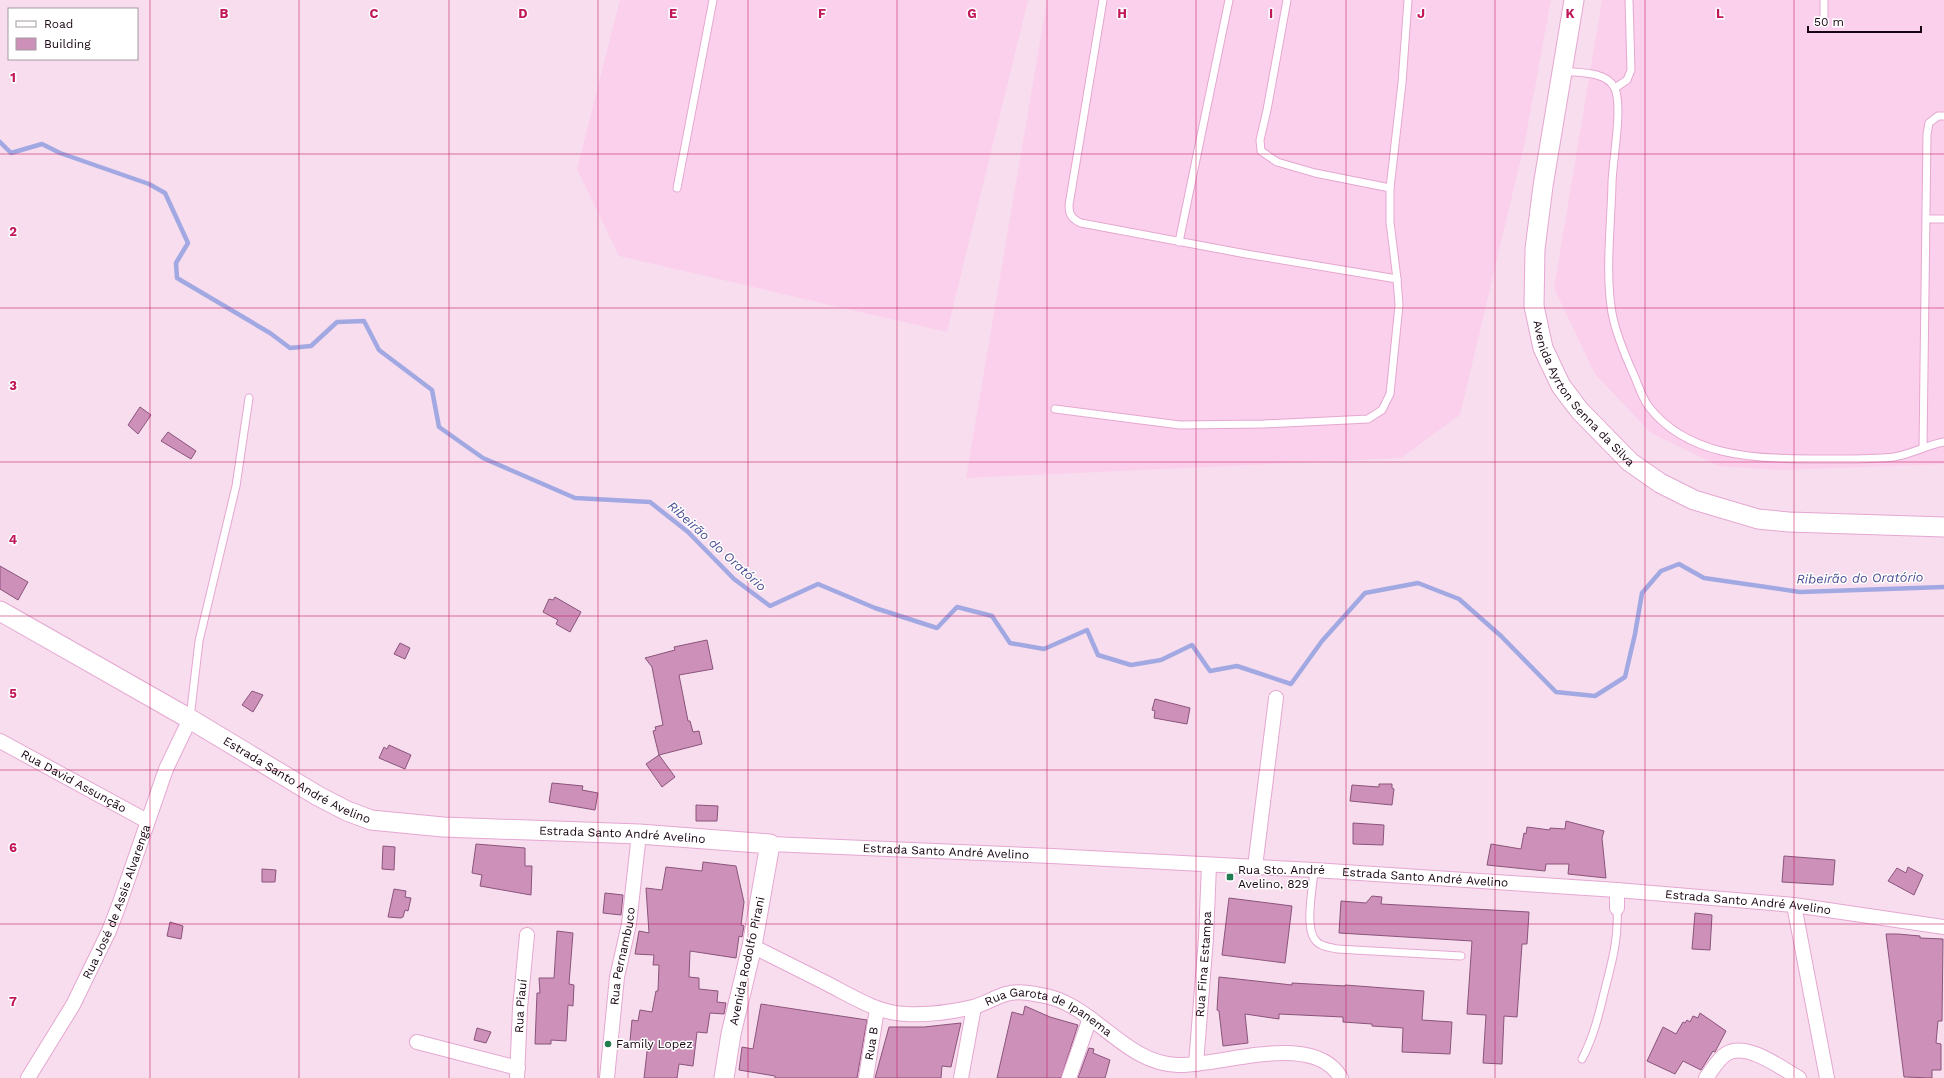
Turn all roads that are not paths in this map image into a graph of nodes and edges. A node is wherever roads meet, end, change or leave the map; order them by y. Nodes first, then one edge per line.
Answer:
1 (713, 0) edge
2 (1103, 0) edge
3 (1229, 0) edge
4 (1287, 0) edge
5 (1408, 0) edge
6 (1574, 0) edge
7 (1629, 0) edge
8 (1824, 0) edge
9 (1824, 16) dead end
10 (1562, 71) junction
11 (1615, 88) junction
12 (1944, 116) edge
13 (677, 188) dead end
14 (1390, 188) junction
15 (1927, 219) junction
16 (1944, 219) edge
17 (1179, 242) junction
18 (1397, 279) junction
19 (249, 398) dead end
20 (1055, 409) dead end
21 (1944, 442) edge
22 (1923, 448) junction
23 (1944, 527) edge
24 (0, 611) edge
25 (1276, 698) dead end
26 (190, 719) junction
27 (0, 741) edge
28 (147, 821) junction
29 (639, 834) junction
30 (770, 844) junction
31 (1210, 865) junction
32 (1255, 867) junction
33 (1314, 870) junction
34 (1617, 890) junction
35 (1794, 905) junction
36 (1617, 908) joint
37 (1944, 927) edge
38 (527, 935) dead end
39 (752, 946) junction
40 (1461, 956) dead end
41 (974, 1007) junction
42 (877, 1009) junction
43 (1090, 1018) junction
44 (417, 1042) dead end
45 (1582, 1059) dead end
46 (1196, 1064) junction
47 (517, 1073) edge
48 (28, 1078) edge
49 (608, 1078) edge
50 (724, 1078) edge
51 (866, 1078) edge
52 (961, 1078) edge
53 (1069, 1078) edge
54 (1341, 1078) edge
55 (1706, 1078) edge
56 (1799, 1078) edge
57 (1827, 1078) edge

1 - 13 lane
2 - 17 lane
3 - 17 lane
4 - 14 lane
5 - 14 lane
6 - 10 main road, Avenida Ayrton Senna da Silva
7 - 11 lane
8 - 9 lane
10 - 11 lane
10 - 23 main road, Avenida Ayrton Senna da Silva
11 - 22 lane
12 - 15 lane
14 - 18 lane
15 - 16 lane
15 - 22 lane
17 - 18 lane
18 - 20 lane
19 - 26 lane
21 - 22 lane
24 - 26 main road, Estrada Santo André Avelino
25 - 32 street
26 - 28 street, Rua José de Assis Alvarenga
26 - 29 main road, Estrada Santo André Avelino
27 - 28 street, Rua David Assunção
28 - 48 street, Rua José de Assis Alvarenga
29 - 30 main road, Estrada Santo André Avelino
29 - 49 street, Rua Pernambuco
30 - 31 street, Estrada Santo André Avelino
30 - 39 main road, Avenida Rodolfo Pirani
31 - 32 street, Estrada Santo André Avelino
31 - 46 street, Rua Fina Estampa
32 - 33 street, Estrada Santo André Avelino
33 - 34 street, Estrada Santo André Avelino
33 - 40 lane
34 - 35 street, Estrada Santo André Avelino
34 - 36 street
35 - 37 street, Estrada Santo André Avelino
35 - 57 street
36 - 45 lane
38 - 47 street, Rua Piauí
39 - 42 street, Rua Garota de Ipanema
39 - 50 main road, Avenida Rodolfo Pirani
41 - 42 street, Rua Garota de Ipanema
41 - 43 street, Rua Garota de Ipanema
41 - 52 street
42 - 51 street, Rua B
43 - 46 street, Rua Garota de Ipanema
43 - 53 street
44 - 47 street
46 - 54 street, Rua Garota de Ipanema
55 - 56 street

